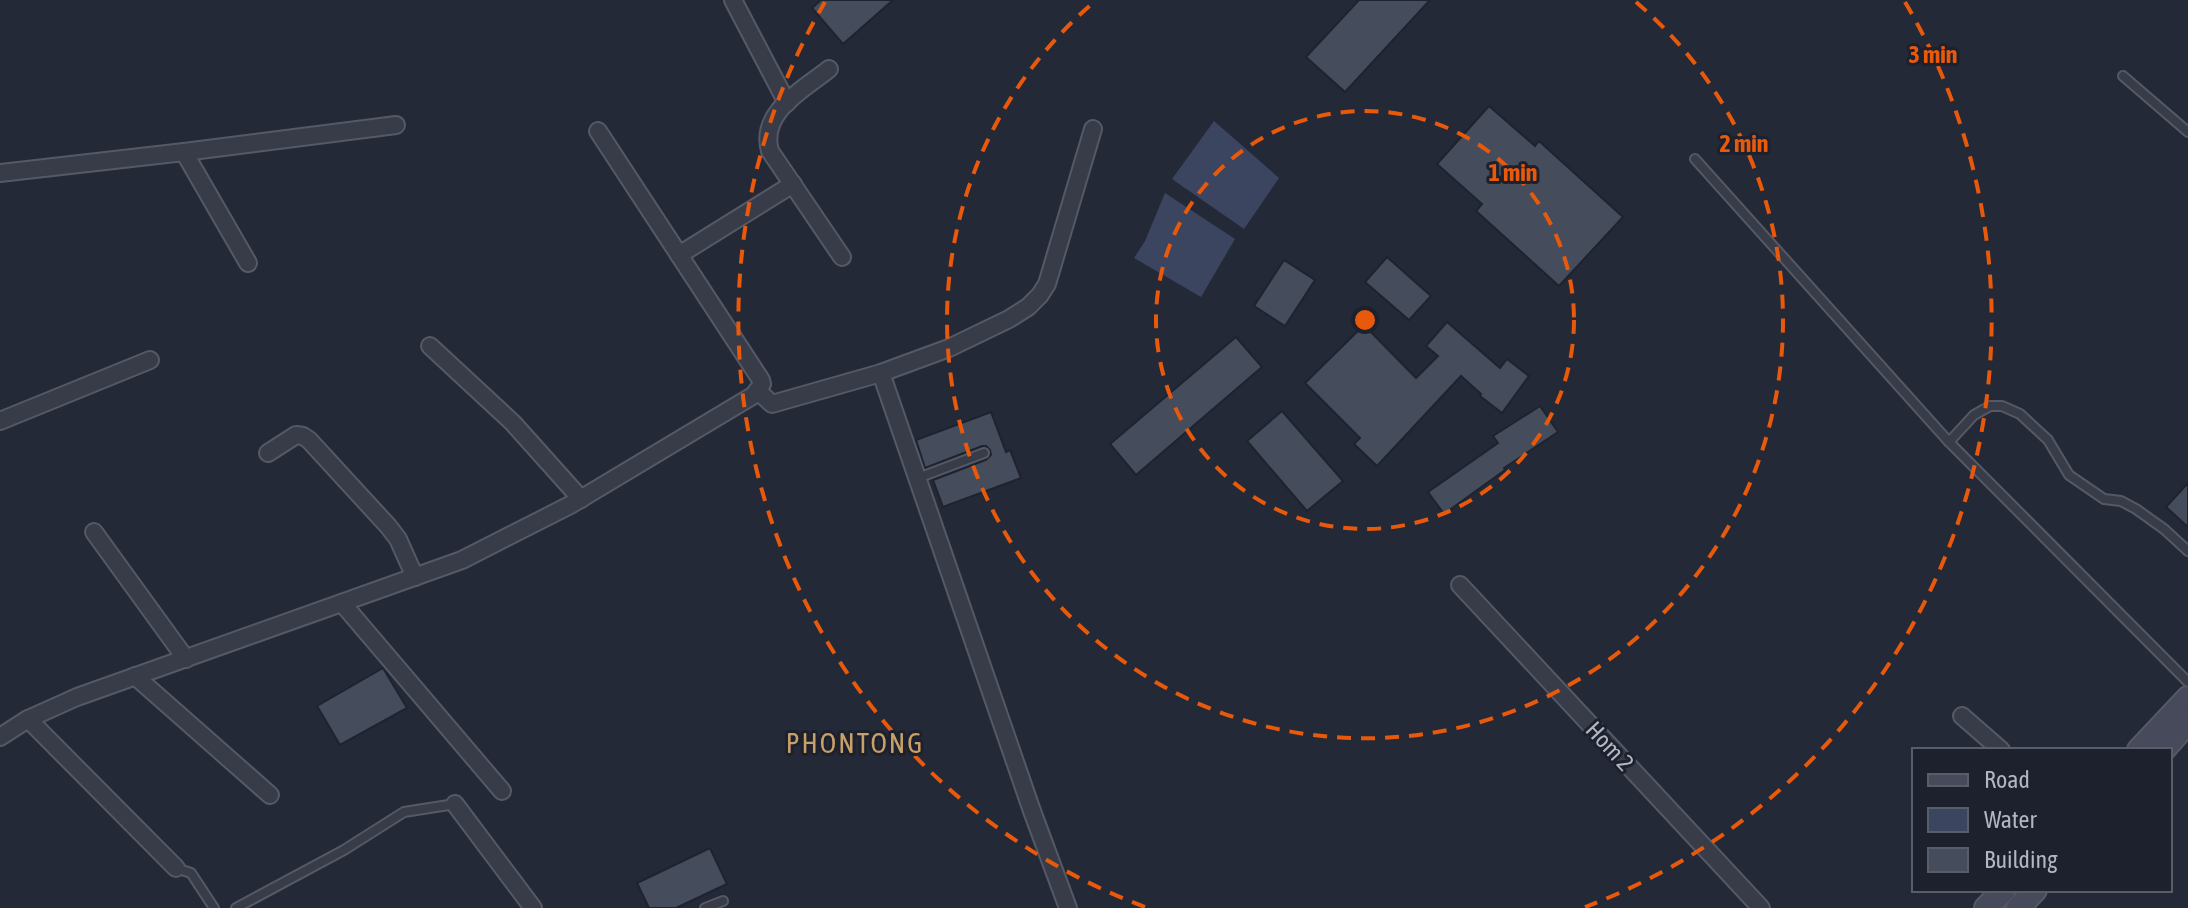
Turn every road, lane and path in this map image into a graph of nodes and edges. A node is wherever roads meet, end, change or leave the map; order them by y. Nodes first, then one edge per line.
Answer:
1 (733, 0) edge
2 (829, 69) dead end
3 (2123, 76) dead end
4 (787, 103) junction
5 (396, 125) dead end
6 (1093, 129) dead end
7 (598, 131) dead end
8 (2188, 132) edge
9 (184, 152) junction
10 (1695, 159) dead end
11 (0, 173) edge
12 (793, 184) junction
13 (679, 255) junction
14 (842, 257) dead end
15 (248, 263) dead end
16 (430, 346) dead end
17 (150, 360) dead end
18 (881, 373) junction
19 (758, 391) junction
20 (0, 421) edge
21 (1949, 442) junction
22 (268, 453) dead end
23 (984, 453) dead end
24 (917, 479) junction
25 (581, 499) junction
26 (94, 532) dead end
27 (2188, 551) edge
28 (415, 577) junction
29 (1460, 585) dead end
30 (342, 603) junction
31 (186, 659) junction
32 (135, 676) junction
33 (2188, 682) edge
34 (2188, 698) edge
35 (1962, 716) dead end
36 (28, 719) junction
37 (2188, 722) edge
38 (0, 737) edge
39 (1999, 748) edge
40 (2141, 748) edge
41 (2165, 748) edge
42 (502, 791) dead end
43 (270, 795) dead end
44 (455, 804) joint
45 (176, 868) joint
46 (2002, 892) edge
47 (723, 901) dead end
48 (214, 908) edge
49 (236, 908) edge
50 (533, 908) edge
51 (705, 908) edge
52 (1068, 908) edge
53 (1761, 908) edge
54 (1986, 908) edge

1 - 4 street
2 - 4 street
3 - 8 lane
4 - 12 street
5 - 9 street
6 - 18 street
7 - 13 street
9 - 11 street
9 - 15 street
10 - 21 lane
12 - 13 street
12 - 14 street
13 - 19 street
16 - 25 street
17 - 20 street
18 - 19 street
18 - 24 street
19 - 25 street
21 - 27 lane
21 - 33 lane
22 - 28 street
23 - 24 lane
24 - 52 street
25 - 28 street
26 - 31 street
28 - 30 street
29 - 53 street, Hom 2
30 - 31 street
30 - 42 street
31 - 32 street
32 - 36 street
32 - 43 street
34 - 40 main road
35 - 39 street
36 - 38 street
36 - 45 street
37 - 41 main road
44 - 49 lane
44 - 50 street
45 - 48 lane
46 - 54 main road
47 - 51 lane

